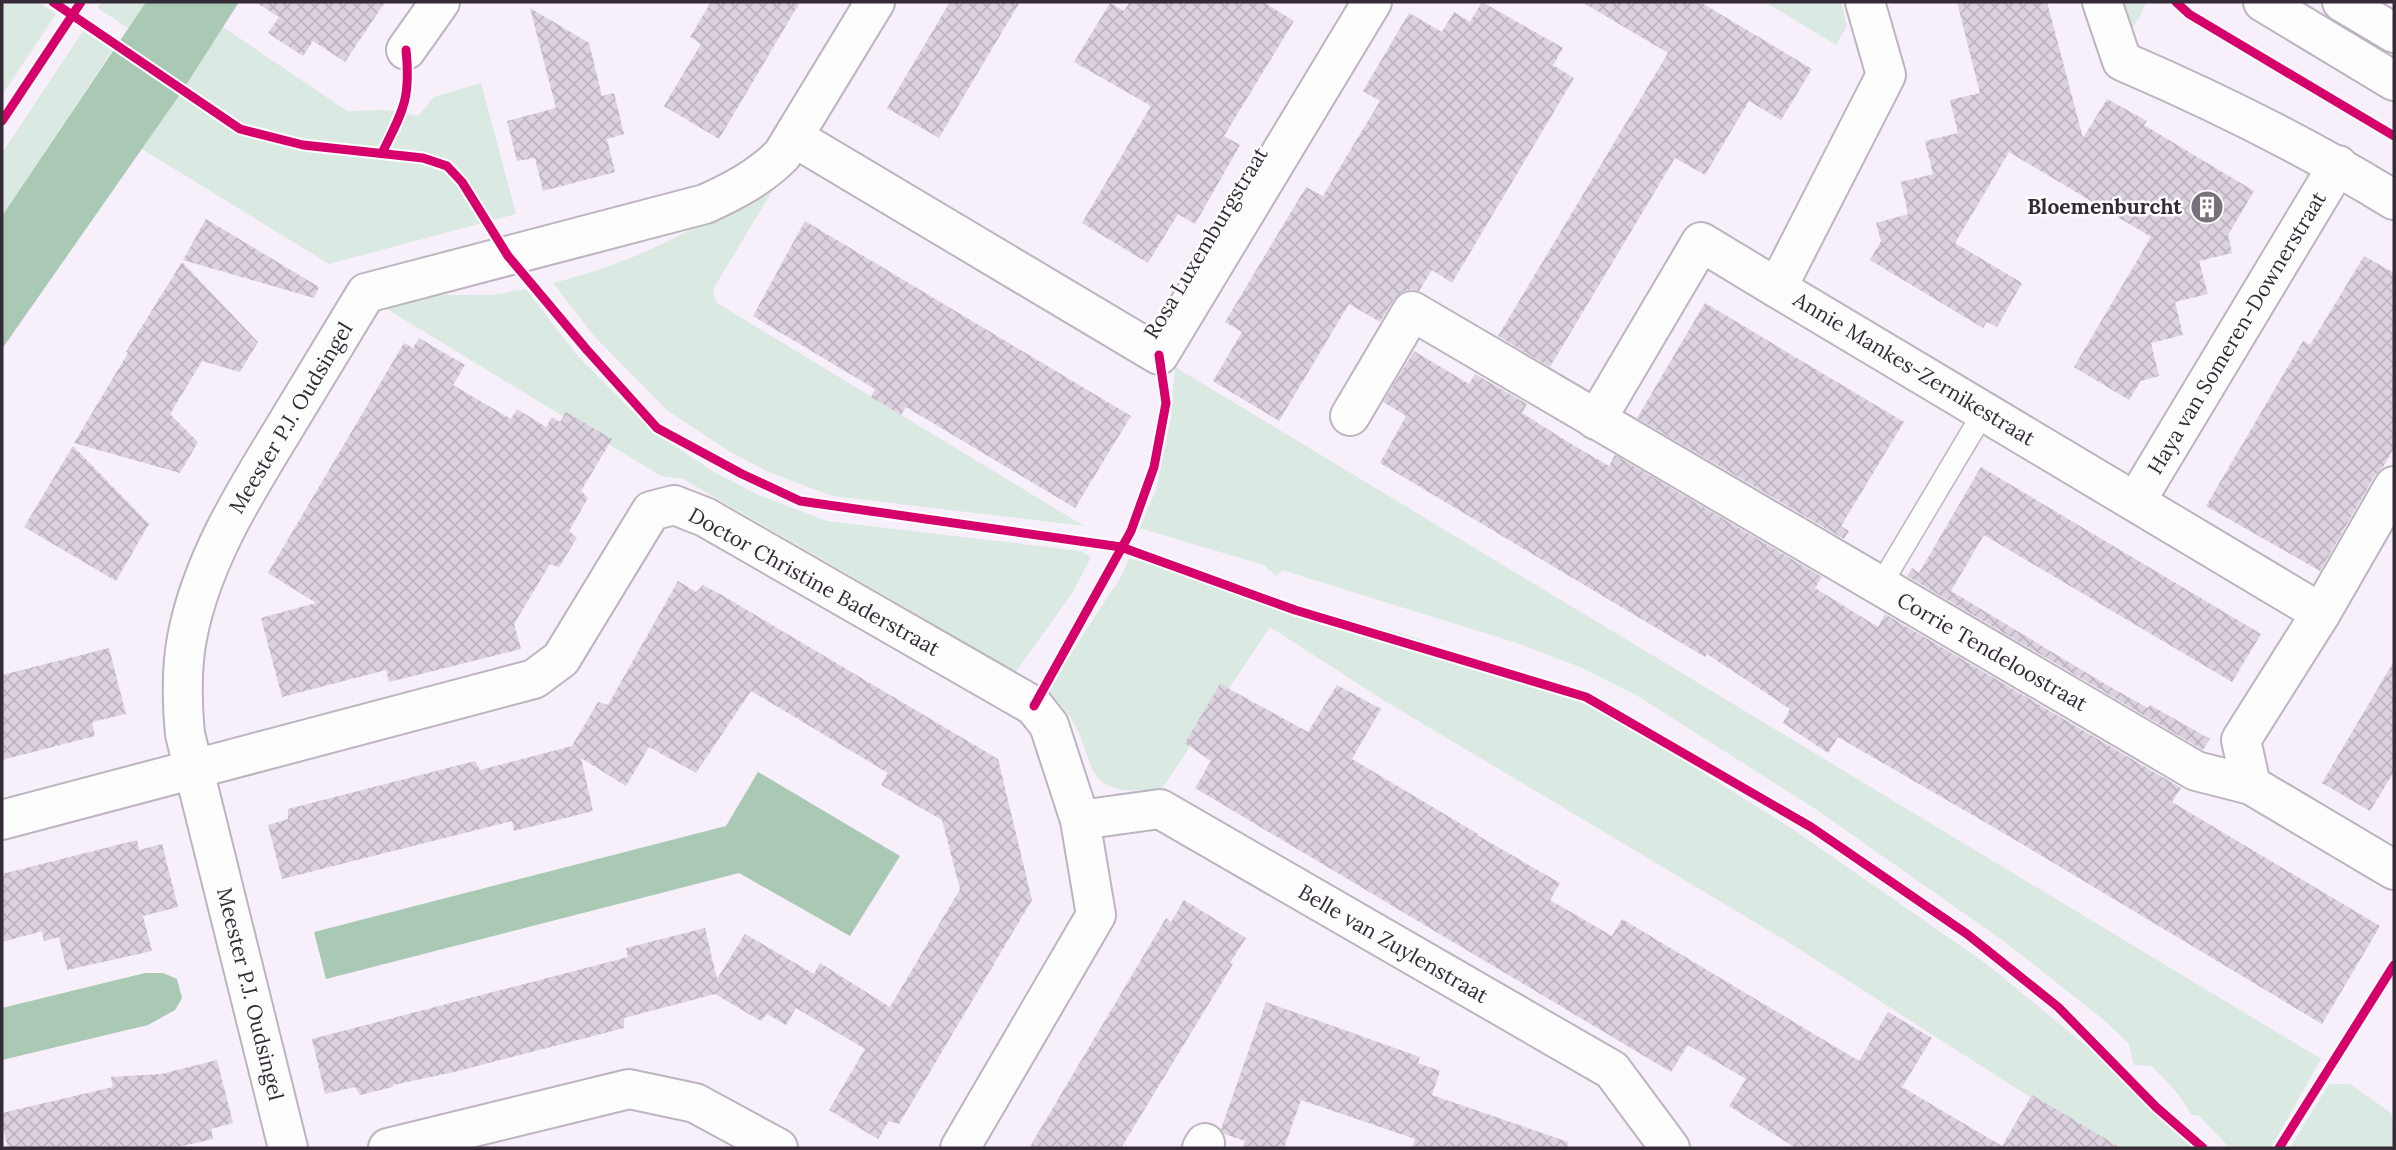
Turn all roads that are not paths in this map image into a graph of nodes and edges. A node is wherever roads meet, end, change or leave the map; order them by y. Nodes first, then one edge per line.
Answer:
1 (440, 2) edge
2 (875, 2) edge
3 (1372, 2) edge
4 (1865, 2) edge
5 (2102, 2) edge
6 (2263, 2) edge
7 (2342, 2) edge
8 (2394, 33) edge
9 (406, 50) dead end
10 (2394, 81) edge
11 (795, 138) junction
12 (2338, 165) junction
13 (2394, 200) edge
14 (1777, 288) junction
15 (1985, 410) junction
16 (1350, 416) dead end
17 (1596, 419) junction
18 (2394, 486) edge
19 (2136, 501) junction
20 (1880, 586) junction
21 (2321, 613) junction
22 (193, 769) junction
23 (2251, 785) junction
24 (2, 820) edge
25 (1080, 820) junction
26 (2394, 870) edge
27 (288, 1148) edge
28 (388, 1148) edge
29 (778, 1148) edge
30 (960, 1148) edge
31 (1669, 1148) edge

1 - 9 street
2 - 11 street, Meester P.J. Oudsingel
3 - 11 street, Rosa Luxemburgstraat
4 - 14 street, Annie Mankes-Zernikestraat
5 - 12 street
6 - 10 street
7 - 8 street
11 - 22 street, Meester P.J. Oudsingel
12 - 13 street
12 - 19 street, Haya van Someren-Downerstraat
14 - 15 street, Annie Mankes-Zernikestraat
14 - 17 street
15 - 19 street, Annie Mankes-Zernikestraat
15 - 20 lane
16 - 17 street, Corrie Tendeloostraat
17 - 20 street, Corrie Tendeloostraat
18 - 21 street
19 - 21 street, Annie Mankes-Zernikestraat
20 - 23 street, Corrie Tendeloostraat
21 - 23 street
22 - 24 street, Doctor Christine Baderstraat
22 - 25 street, Doctor Christine Baderstraat
22 - 27 street, Meester P.J. Oudsingel
23 - 26 street, Corrie Tendeloostraat
25 - 30 street, Doctor Christine Baderstraat
25 - 31 street, Belle van Zuylenstraat
28 - 29 street

